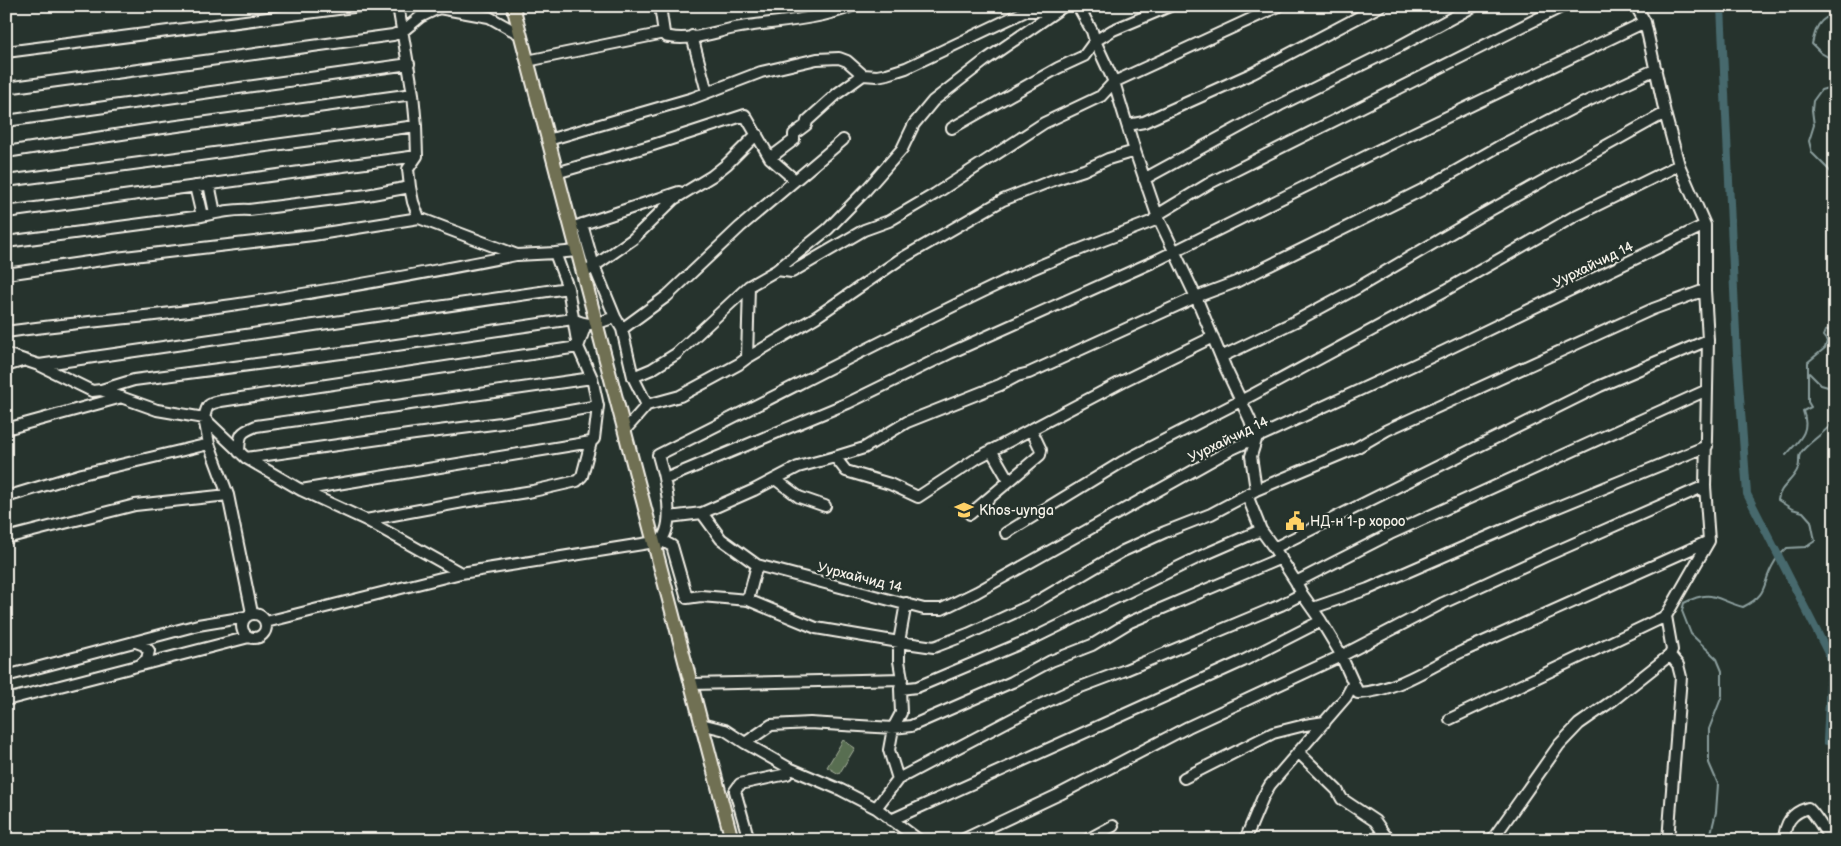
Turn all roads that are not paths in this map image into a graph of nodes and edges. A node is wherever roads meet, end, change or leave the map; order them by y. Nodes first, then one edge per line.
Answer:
1 (361, 6) edge
2 (398, 6) edge
3 (513, 6) edge
4 (660, 6) edge
5 (852, 6) edge
6 (1078, 6) edge
7 (1170, 6) edge
8 (1279, 6) edge
9 (1380, 6) edge
10 (1474, 6) edge
11 (1563, 6) edge
12 (1636, 6) edge
13 (1023, 9) edge
14 (1060, 9) edge
15 (1645, 22) junction
16 (403, 31) junction
17 (664, 33) junction
18 (521, 35) junction
19 (692, 36) junction
20 (1095, 41) junction
21 (6, 52) edge
22 (527, 61) junction
23 (408, 64) junction
24 (1656, 69) junction
25 (863, 75) junction
26 (1114, 82) junction
27 (6, 88) edge
28 (708, 92) junction
29 (413, 94) junction
30 (1665, 113) junction
31 (6, 120) edge
32 (1128, 125) junction
33 (416, 126) junction
34 (952, 128) dead end
35 (757, 134) junction
36 (548, 140) junction
37 (843, 140) dead end
38 (1135, 151) junction
39 (6, 152) edge
40 (417, 156) junction
41 (770, 158) junction
42 (1679, 165) junction
43 (556, 173) junction
44 (1144, 179) junction
45 (795, 180) junction
46 (6, 181) edge
47 (209, 184) junction
48 (195, 186) junction
49 (410, 187) junction
50 (695, 187) junction
51 (6, 212) edge
52 (215, 213) junction
53 (1157, 215) junction
54 (202, 216) junction
55 (419, 218) junction
56 (1705, 225) junction
57 (577, 226) junction
58 (6, 242) edge
59 (1175, 250) junction
60 (577, 251) junction
61 (555, 252) junction
62 (517, 255) junction
63 (594, 266) junction
64 (777, 270) junction
65 (6, 274) edge
66 (583, 274) junction
67 (749, 286) junction
68 (568, 288) junction
69 (1704, 290) junction
70 (1196, 297) junction
71 (615, 317) junction
72 (573, 319) junction
73 (591, 324) junction
74 (622, 329) junction
75 (6, 332) edge
76 (1213, 337) junction
77 (1708, 340) junction
78 (578, 348) junction
79 (6, 354) edge
80 (746, 358) junction
81 (1222, 358) junction
82 (25, 360) junction
83 (39, 365) junction
84 (6, 366) edge
85 (633, 377) junction
86 (592, 378) junction
87 (101, 390) junction
88 (1707, 390) junction
89 (123, 397) junction
90 (1241, 399) junction
91 (647, 404) junction
92 (598, 406) junction
93 (204, 418) junction
94 (6, 429) edge
95 (1031, 429) junction
96 (624, 430) junction
97 (1256, 440) junction
98 (592, 442) junction
99 (209, 444) junction
100 (1707, 446) junction
101 (991, 450) junction
102 (243, 455) junction
103 (835, 458) junction
104 (665, 479) junction
105 (776, 479) junction
106 (1009, 481) junction
107 (1705, 486) junction
108 (301, 490) junction
109 (1252, 493) junction
110 (228, 495) junction
111 (6, 497) edge
112 (825, 506) dead end
113 (702, 513) junction
114 (970, 514) dead end
115 (669, 517) junction
116 (366, 520) junction
117 (1261, 530) junction
118 (1006, 533) dead end
119 (6, 538) edge
120 (1708, 540) junction
121 (658, 544) junction
122 (1274, 548) junction
123 (1281, 558) junction
124 (757, 565) junction
125 (461, 573) junction
126 (1296, 582) junction
127 (1302, 594) junction
128 (748, 600) junction
129 (906, 604) junction
130 (1312, 608) junction
131 (249, 615) junction
132 (1666, 616) junction
133 (1321, 621) junction
134 (266, 622) junction
135 (249, 637) junction
136 (136, 642) junction
137 (899, 642) junction
138 (1670, 655) junction
139 (1341, 656) junction
140 (139, 666) junction
141 (6, 676) edge
142 (690, 684) junction
143 (901, 684) junction
144 (1353, 684) junction
145 (6, 700) edge
146 (1450, 720) dead end
147 (1325, 722) junction
148 (701, 724) junction
149 (893, 728) junction
150 (745, 743) junction
151 (1298, 752) junction
152 (789, 768) junction
153 (1184, 778) dead end
154 (898, 779) junction
155 (876, 808) junction
156 (891, 820) junction
157 (1114, 826) dead end
158 (918, 839) edge
159 (732, 840) edge
160 (748, 840) edge
161 (962, 840) edge
162 (1087, 840) edge
163 (1245, 840) edge
164 (1392, 840) edge
165 (1492, 840) edge
166 (1668, 840) edge
167 (1784, 840) edge
168 (1831, 840) edge

1 - 21 street
2 - 16 street
3 - 18 main road
4 - 17 street
5 - 19 street
6 - 20 street
7 - 20 street
8 - 26 street
9 - 32 street
10 - 44 street
11 - 53 street
12 - 15 street
13 - 14 street
13 - 25 street
14 - 64 street
15 - 24 street
15 - 59 street
16 - 18 street
16 - 23 street
16 - 27 street
17 - 19 street
17 - 22 street
18 - 22 main road
19 - 28 street
20 - 26 street
20 - 34 street
22 - 36 main road
23 - 29 street
23 - 31 street
24 - 30 street
24 - 70 street
25 - 28 street
25 - 41 street
26 - 32 street
26 - 64 street
28 - 36 street
29 - 33 street
29 - 39 street
30 - 42 street
30 - 81 street
32 - 38 street
33 - 40 street
33 - 46 street
35 - 41 street
35 - 43 street
35 - 50 street
36 - 43 main road
37 - 45 street
38 - 44 street
38 - 80 street
40 - 47 street
40 - 49 street
41 - 45 street
42 - 56 street
42 - 90 street
43 - 57 main road
44 - 53 street
45 - 74 street
47 - 48 street
47 - 52 street
48 - 51 street
48 - 54 street
49 - 52 street
49 - 55 street
50 - 57 street
50 - 63 street
52 - 54 street
53 - 59 street
53 - 104 street
54 - 58 street
55 - 62 street
55 - 65 street
56 - 69 street
56 - 97 street, Уурхайчид 14
57 - 60 main road
57 - 63 street
59 - 70 street
59 - 104 street
60 - 61 street
60 - 66 main road
61 - 62 street
61 - 68 street
62 - 75 street
63 - 66 street
63 - 71 street
64 - 67 street
66 - 73 main road
67 - 80 street
67 - 85 street
68 - 72 street
68 - 83 street
69 - 77 street
69 - 109 street
70 - 76 street
70 - 103 street
71 - 73 street
71 - 74 street
72 - 73 street
72 - 78 street
72 - 87 street
73 - 78 street
73 - 96 main road
74 - 85 street
76 - 81 street
76 - 95 street
77 - 88 street
77 - 122 street
78 - 86 street
78 - 93 street
79 - 82 street
80 - 91 street
81 - 90 street
82 - 83 street
82 - 84 street
83 - 87 street
85 - 91 street
86 - 92 street
86 - 102 street
87 - 89 street
88 - 100 street
88 - 126 street
89 - 93 street
89 - 94 street
90 - 97 street
90 - 118 street
91 - 96 street
92 - 98 street
92 - 102 street
93 - 99 street
93 - 102 street
95 - 101 street
95 - 106 street
96 - 121 main road
97 - 109 street
97 - 129 street, Уурхайчид 14
98 - 108 street
98 - 116 street
99 - 110 street
99 - 111 street
100 - 107 street
100 - 130 street
101 - 103 street
101 - 106 street
102 - 108 street
103 - 105 street
104 - 115 street
105 - 112 street
105 - 113 street
106 - 114 street
107 - 120 street
107 - 139 street
108 - 116 street
109 - 117 street
109 - 137 street
110 - 119 street
110 - 131 street
113 - 115 street
113 - 124 street, Уурхайчид 14
115 - 121 street
116 - 125 street
117 - 122 street
117 - 143 street
120 - 132 street
120 - 144 street
121 - 125 street
121 - 128 street
121 - 142 main road
122 - 123 street
123 - 126 street
123 - 149 street
124 - 128 street
124 - 129 street, Уурхайчид 14
125 - 134 street
126 - 127 street
127 - 130 street
127 - 154 street
128 - 137 street
129 - 137 street
130 - 133 street
131 - 134 street
131 - 135 street
131 - 136 street
132 - 138 street
132 - 146 street
133 - 139 street
133 - 156 street
134 - 135 street
135 - 140 street
136 - 140 street
136 - 141 street
137 - 143 street
138 - 165 street
138 - 166 street
139 - 144 street
139 - 161 street
140 - 145 street
142 - 143 street
142 - 148 main road
143 - 149 street
144 - 147 street
147 - 151 street
147 - 153 street
148 - 150 street
148 - 159 main road
149 - 150 street
149 - 154 street
150 - 152 street
151 - 163 street
151 - 164 street
152 - 155 street
152 - 160 street
154 - 155 street
155 - 156 street
156 - 158 street
157 - 162 street
167 - 168 street

